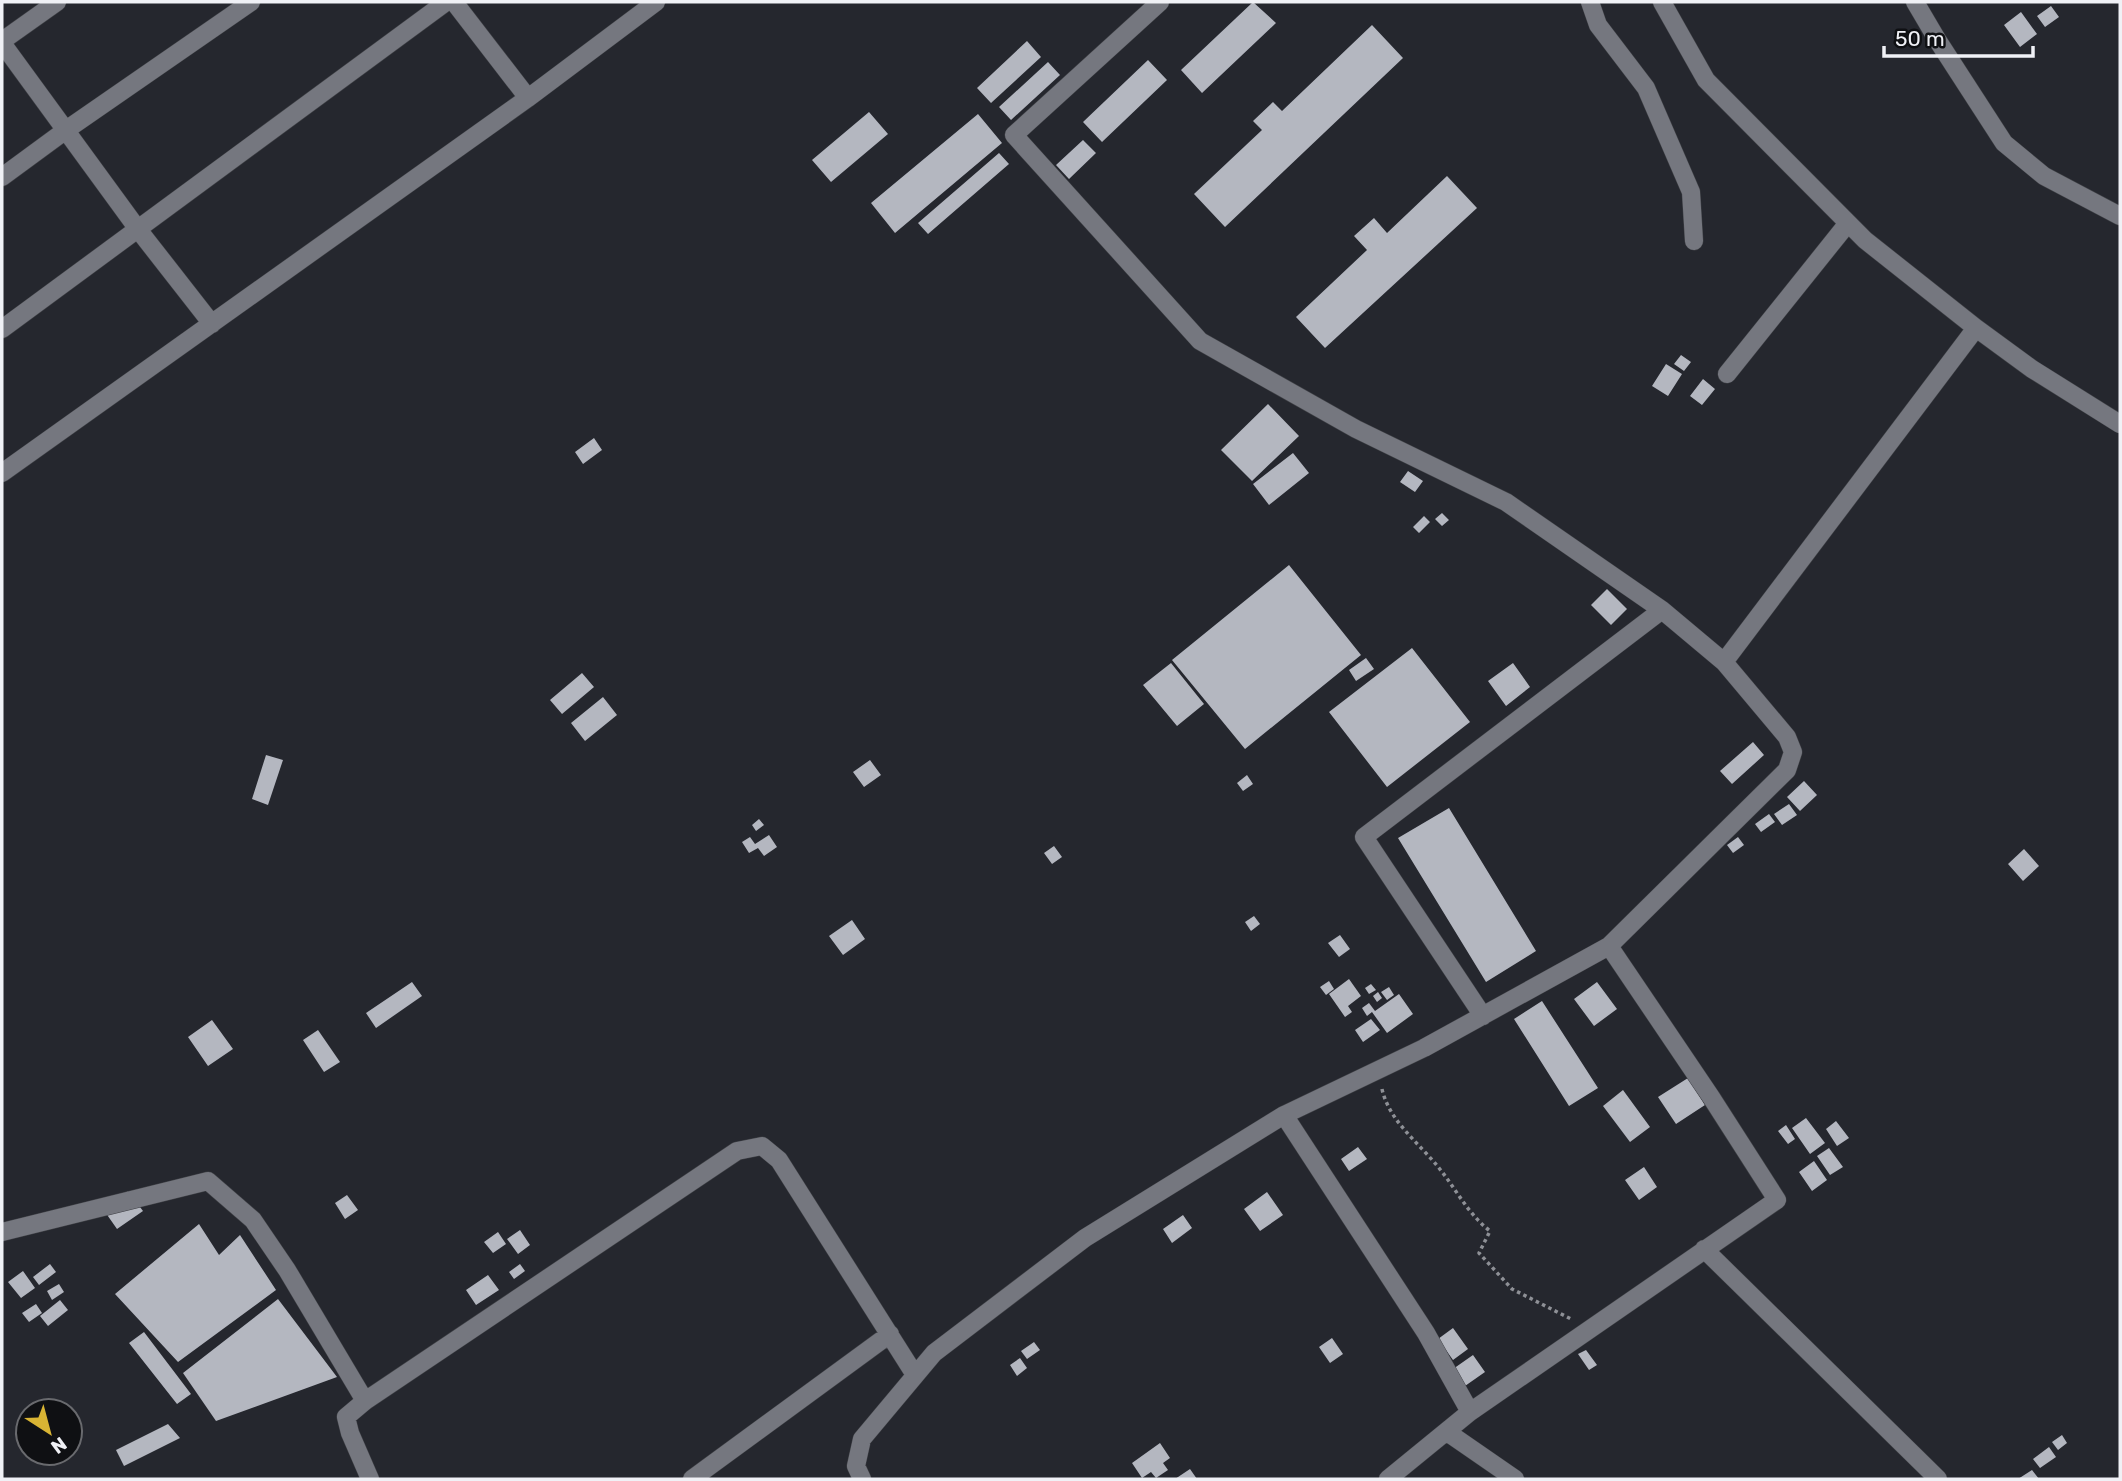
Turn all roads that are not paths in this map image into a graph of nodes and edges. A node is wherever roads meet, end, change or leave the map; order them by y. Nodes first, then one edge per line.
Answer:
1 (57, 2) edge
2 (251, 2) edge
3 (446, 2) edge
4 (454, 2) edge
5 (656, 2) edge
6 (1160, 2) edge
7 (1590, 2) edge
8 (1662, 2) edge
9 (1915, 2) edge
10 (2, 42) edge
11 (528, 98) junction
12 (66, 130) junction
13 (2, 177) edge
14 (2120, 216) edge
15 (1848, 223) junction
16 (137, 228) junction
17 (1694, 241) dead end
18 (212, 324) junction
19 (1976, 328) junction
20 (2, 329) edge
21 (1727, 374) dead end
22 (2120, 424) edge
23 (2, 473) edge
24 (1662, 610) junction
25 (1724, 662) junction
26 (1609, 947) junction
27 (1483, 1016) junction
28 (1284, 1115) junction
29 (2, 1232) edge
30 (1704, 1249) junction
31 (890, 1334) junction
32 (915, 1375) junction
33 (365, 1401) junction
34 (1470, 1412) junction
35 (1447, 1432) junction
36 (370, 1479) edge
37 (692, 1479) edge
38 (862, 1479) edge
39 (1388, 1479) edge
40 (1515, 1479) edge
41 (1938, 1479) edge

1 - 10 street
2 - 12 street
3 - 16 street
4 - 11 street
5 - 11 street
6 - 24 street
7 - 17 street
8 - 15 street
9 - 14 street
10 - 12 street
11 - 18 street
12 - 13 street
12 - 16 street
15 - 19 street
15 - 21 street
16 - 18 street
16 - 20 street
18 - 23 street
19 - 22 street
19 - 25 street
24 - 25 street
24 - 27 street
25 - 26 street
26 - 27 street
26 - 30 street
27 - 28 street
28 - 32 street
28 - 34 street
29 - 33 street
30 - 34 street
30 - 41 street
31 - 32 street
31 - 33 street
31 - 37 street
32 - 38 street
33 - 36 street
34 - 35 street
35 - 39 street
35 - 40 street

